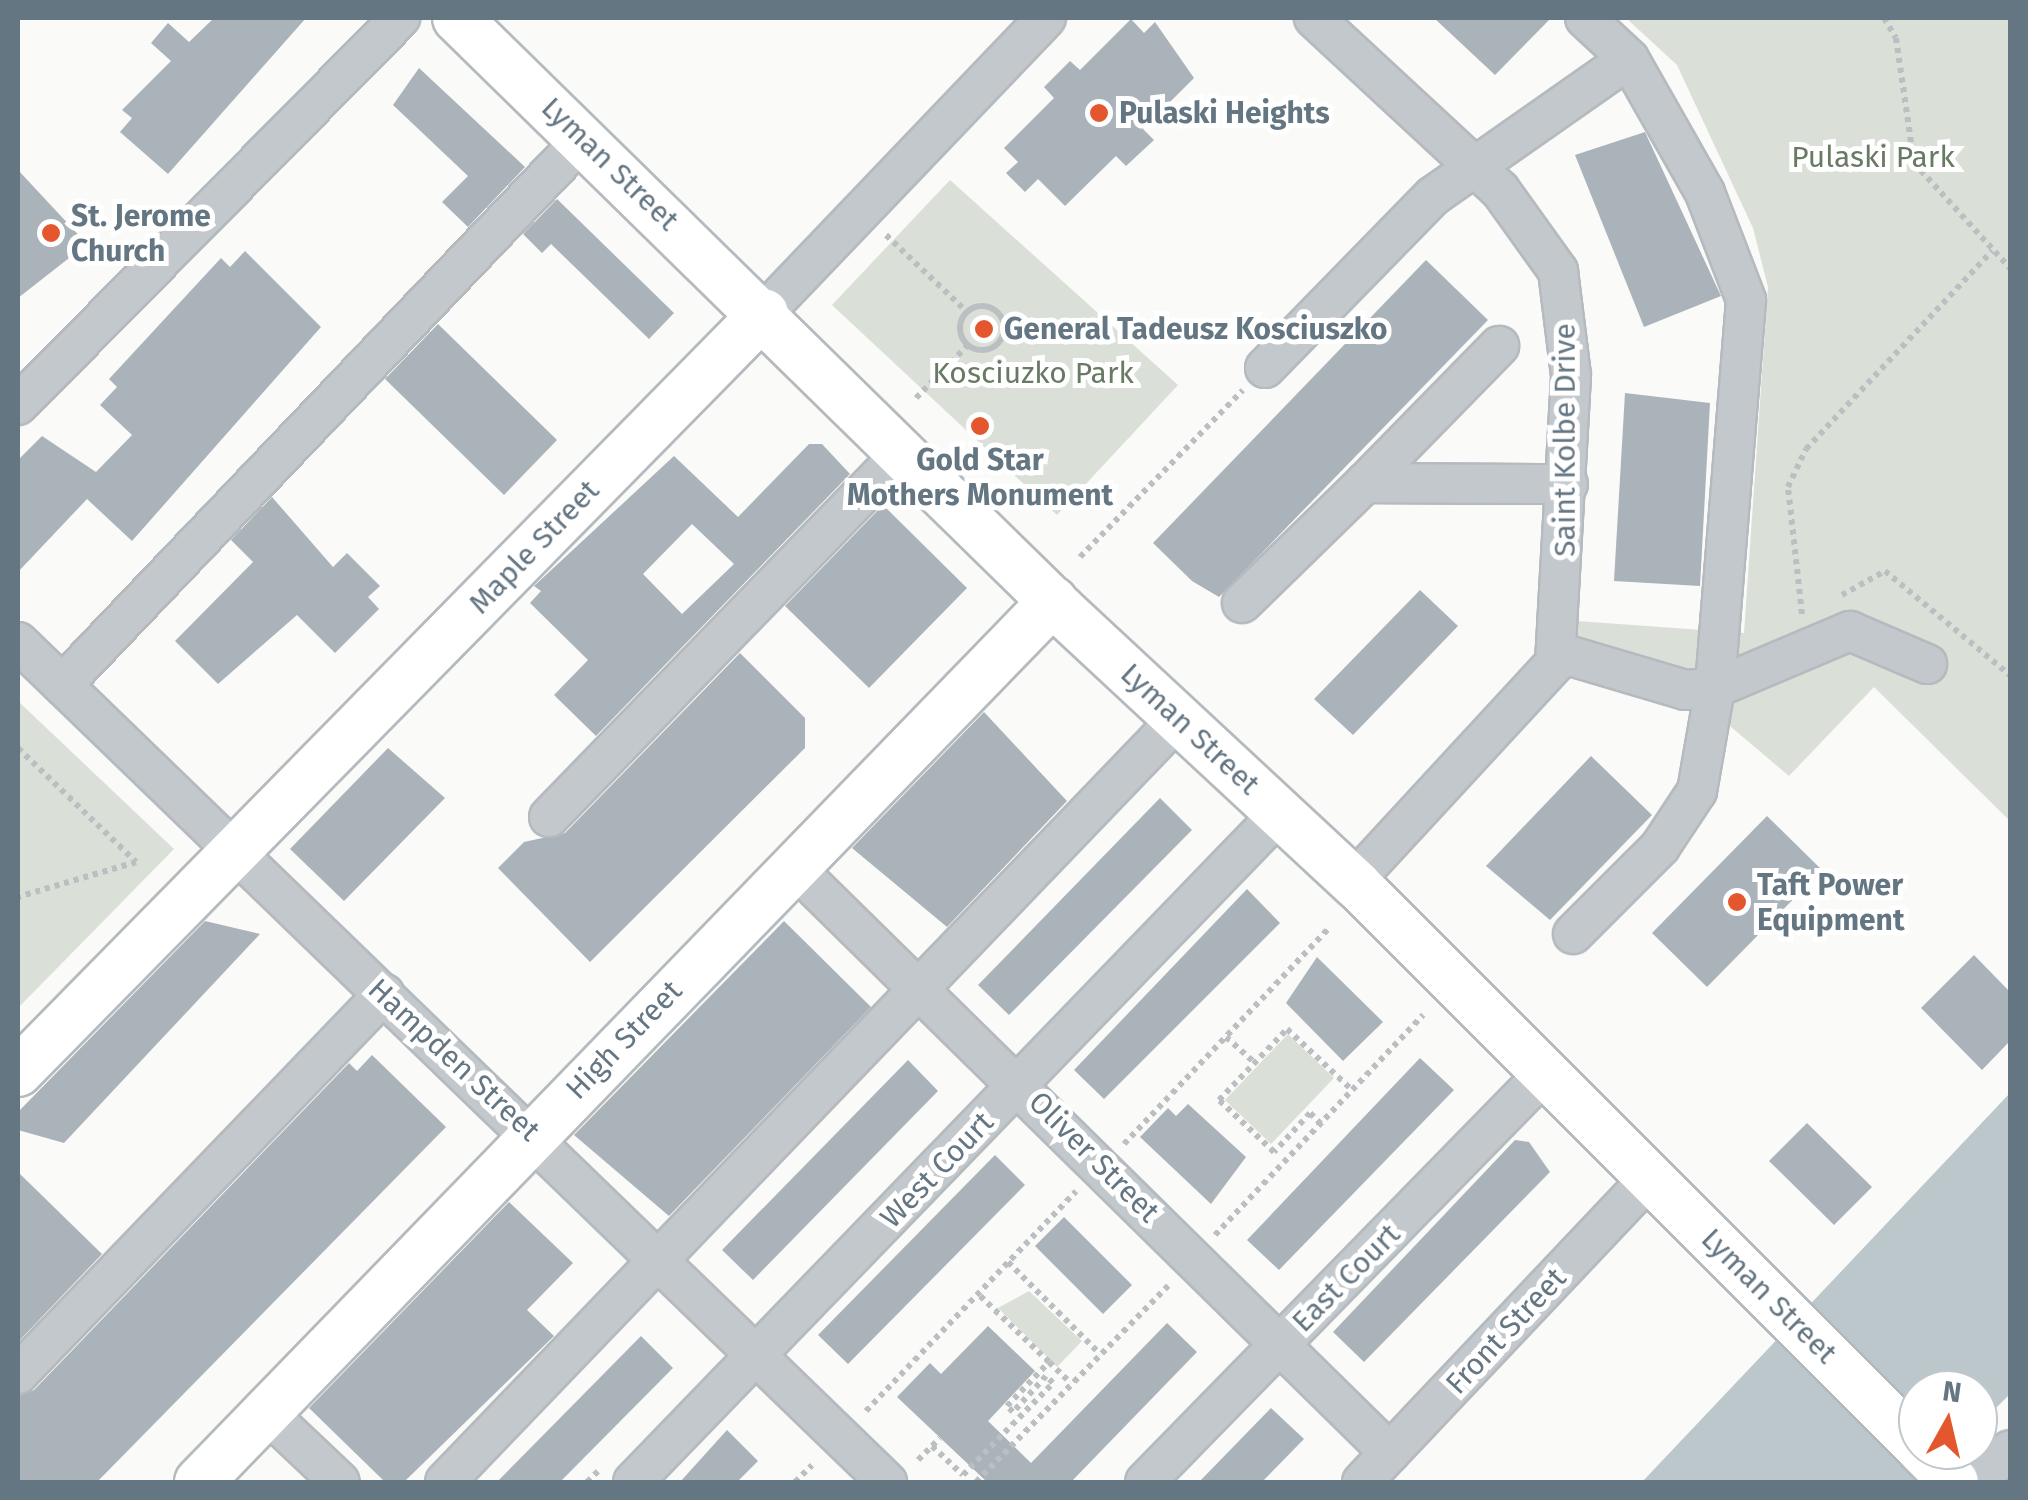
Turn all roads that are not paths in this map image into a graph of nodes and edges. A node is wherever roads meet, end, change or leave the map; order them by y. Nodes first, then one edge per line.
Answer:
1 (400, 18) edge
2 (457, 18) edge
3 (1046, 18) edge
4 (1314, 18) edge
5 (1585, 18) edge
6 (1629, 60) junction
7 (583, 138) junction
8 (1478, 171) junction
9 (764, 312) junction
10 (1499, 346) dead end
11 (1265, 368) road end
12 (18, 405) edge
13 (905, 450) junction
14 (1365, 483) junction
15 (1568, 484) junction
16 (1053, 602) junction
17 (1242, 603) dead end
18 (18, 642) edge
19 (1557, 652) junction
20 (1927, 664) dead end
21 (62, 686) junction
22 (1715, 688) junction
23 (1179, 718) junction
24 (1280, 812) junction
25 (549, 817) dead end
26 (234, 853) junction
27 (793, 866) junction
28 (1353, 882) junction
29 (1573, 934) dead end
30 (920, 987) junction
31 (384, 994) junction
32 (18, 1072) edge
33 (1545, 1073) junction
34 (1021, 1085) junction
35 (532, 1133) junction
36 (1649, 1178) junction
37 (660, 1262) junction
38 (1281, 1343) junction
39 (758, 1358) junction
40 (18, 1374) edge
41 (267, 1413) junction
42 (1898, 1422) edge
43 (1390, 1452) junction
44 (199, 1482) edge
45 (340, 1482) edge
46 (445, 1482) edge
47 (634, 1482) edge
48 (887, 1482) edge
49 (1145, 1482) edge
50 (1362, 1482) edge

1 - 12 street
2 - 7 main road, Lyman Street
3 - 9 street, Maple Street
4 - 8 street, Saint Kolbe Drive
5 - 6 street
6 - 8 street
6 - 22 street
7 - 9 main road, Lyman Street
7 - 21 street
8 - 11 street
8 - 15 street, Saint Kolbe Drive
9 - 13 main road, Lyman Street
9 - 26 main road, Maple Street
10 - 14 street
13 - 16 main road, Lyman Street
13 - 25 street
14 - 15 street
14 - 17 street
15 - 19 street, Saint Kolbe Drive
16 - 23 main road, Lyman Street
16 - 27 main road, High Street
18 - 21 street, Hampden Street
19 - 22 street
19 - 28 street, Saint Kolbe Drive
20 - 22 street
21 - 26 street, Hampden Street
22 - 29 street
23 - 24 main road, Lyman Street
23 - 30 street
24 - 28 main road, Lyman Street
24 - 34 street, West Court
26 - 31 street, Hampden Street
26 - 32 main road, Maple Street
27 - 30 street, Oliver Street
27 - 35 main road, High Street
28 - 33 main road, Lyman Street
30 - 34 street, Oliver Street
30 - 37 street
31 - 35 street, Hampden Street
31 - 40 street
33 - 36 main road, Lyman Street
33 - 38 street, East Court
34 - 38 street, Oliver Street
34 - 39 street, West Court
35 - 37 street, Hampden Street
35 - 41 main road, High Street
36 - 42 main road, Lyman Street
36 - 43 street, Front Street
37 - 39 street, Hampden Street
37 - 46 street
38 - 43 street, Oliver Street
38 - 49 street, East Court
39 - 47 street, West Court
39 - 48 street, Hampden Street
41 - 44 main road, High Street
41 - 45 street
43 - 50 street, Front Street

